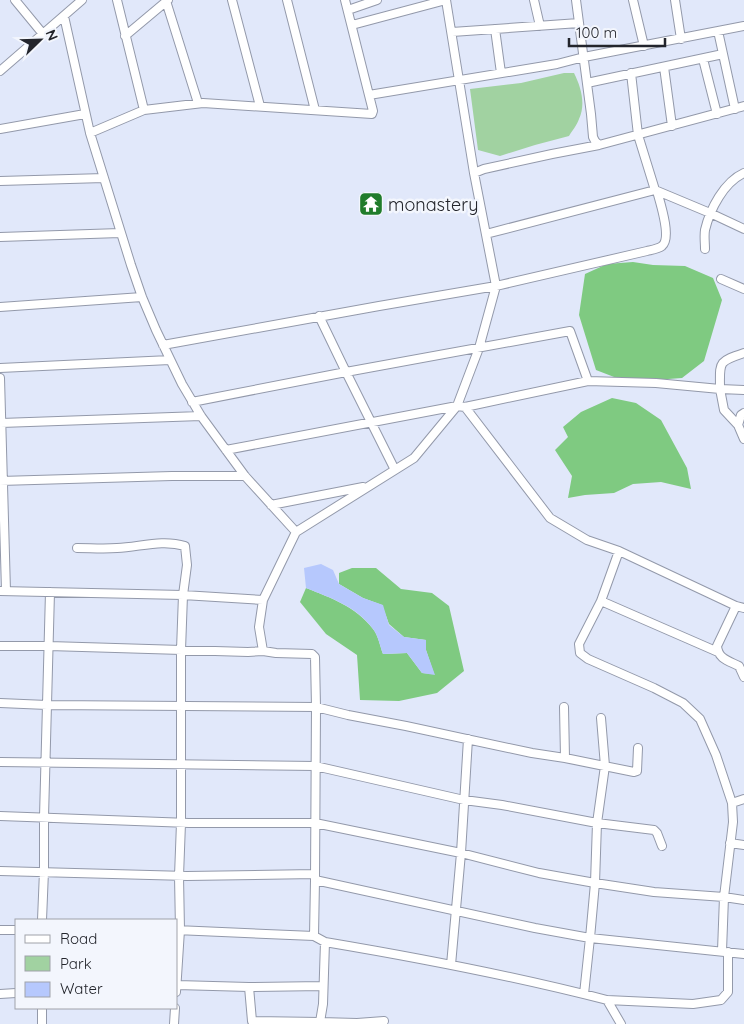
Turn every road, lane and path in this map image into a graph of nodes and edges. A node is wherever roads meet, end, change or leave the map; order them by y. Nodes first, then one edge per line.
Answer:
1 (14, 0) edge
2 (82, 0) edge
3 (117, 0) edge
4 (232, 0) edge
5 (287, 0) edge
6 (345, 0) edge
7 (377, 0) edge
8 (446, 0) edge
9 (534, 0) edge
10 (576, 0) edge
11 (633, 0) edge
12 (674, 0) edge
13 (167, 1) edge
14 (348, 10) junction
15 (64, 16) junction
16 (579, 23) junction
17 (352, 25) junction
18 (540, 26) junction
19 (744, 26) edge
20 (495, 29) junction
21 (718, 31) junction
22 (452, 32) junction
23 (43, 34) junction
24 (125, 36) junction
25 (682, 39) junction
26 (644, 46) junction
27 (723, 54) junction
28 (584, 57) junction
29 (703, 59) junction
30 (664, 67) junction
31 (0, 72) edge
32 (501, 73) junction
33 (632, 73) junction
34 (460, 80) junction
35 (587, 83) junction
36 (369, 95) junction
37 (198, 103) junction
38 (260, 106) junction
39 (744, 106) edge
40 (735, 109) junction
41 (144, 110) junction
42 (315, 110) junction
43 (85, 114) junction
44 (717, 114) junction
45 (672, 126) junction
46 (0, 129) edge
47 (90, 133) junction
48 (638, 135) junction
49 (599, 145) junction
50 (474, 173) junction
51 (744, 173) edge
52 (104, 178) junction
53 (0, 181) edge
54 (656, 191) junction
55 (710, 213) junction
56 (744, 229) edge
57 (120, 233) junction
58 (486, 234) junction
59 (0, 237) edge
60 (705, 250) dead end
61 (720, 279) dead end
62 (496, 286) junction
63 (744, 289) edge
64 (142, 298) junction
65 (0, 307) edge
66 (319, 316) junction
67 (164, 345) junction
68 (480, 348) junction
69 (744, 353) edge
70 (170, 360) junction
71 (0, 368) edge
72 (346, 372) junction
73 (0, 378) edge
74 (588, 381) junction
75 (720, 389) junction
76 (744, 390) edge
77 (192, 402) junction
78 (461, 406) junction
79 (744, 413) edge
80 (201, 416) junction
81 (371, 422) junction
82 (738, 424) junction
83 (1, 428) edge
84 (744, 439) edge
85 (226, 450) junction
86 (395, 470) junction
87 (245, 476) junction
88 (1, 481) edge
89 (369, 486) junction
90 (272, 505) junction
91 (296, 532) junction
92 (77, 548) dead end
93 (619, 551) junction
94 (3, 591) edge
95 (50, 592) junction
96 (182, 595) junction
97 (263, 600) junction
98 (601, 601) junction
99 (736, 606) junction
100 (744, 608) edge
101 (0, 646) edge
102 (49, 646) junction
103 (181, 650) junction
104 (263, 651) junction
105 (718, 652) junction
106 (742, 666) edge
107 (744, 677) edge
108 (0, 703) edge
109 (47, 705) junction
110 (181, 706) junction
111 (316, 707) junction
112 (564, 707) dead end
113 (601, 718) dead end
114 (468, 739) junction
115 (638, 748) dead end
116 (565, 758) junction
117 (0, 762) edge
118 (46, 763) junction
119 (180, 764) junction
120 (315, 766) junction
121 (605, 766) junction
122 (744, 799) edge
123 (464, 800) junction
124 (732, 803) junction
125 (0, 816) edge
126 (44, 817) junction
127 (315, 822) junction
128 (181, 823) junction
129 (597, 823) junction
130 (730, 843) junction
131 (744, 845) edge
132 (662, 846) dead end
133 (461, 852) junction
134 (0, 871) edge
135 (44, 871) junction
136 (178, 876) junction
137 (315, 877) junction
138 (595, 883) junction
139 (724, 897) junction
140 (744, 900) edge
141 (456, 911) junction
142 (42, 919) edge
143 (0, 930) edge
144 (15, 930) edge
145 (178, 930) edge
146 (314, 936) junction
147 (590, 938) junction
148 (325, 942) junction
149 (725, 952) junction
150 (744, 954) edge
151 (451, 965) junction
152 (178, 985) edge
153 (323, 986) junction
154 (249, 987) junction
155 (15, 993) edge
156 (0, 994) edge
157 (584, 994) junction
158 (607, 1000) junction
159 (42, 1009) edge
160 (175, 1009) edge
161 (384, 1021) dead end
162 (320, 1022) junction
163 (357, 1023) edge
164 (42, 1024) edge
165 (174, 1024) edge
166 (620, 1024) edge

1 - 23 street
2 - 15 street
3 - 24 street
4 - 38 street
5 - 42 street
6 - 14 street
7 - 14 street
8 - 17 street
8 - 22 street
9 - 18 street
10 - 16 street
11 - 26 street
12 - 25 street
13 - 24 street
13 - 37 street
14 - 17 street
15 - 23 street
15 - 43 street
16 - 18 street
16 - 28 street
17 - 36 street
18 - 20 street
19 - 21 street
20 - 22 street
20 - 32 street
21 - 25 street
21 - 27 street
22 - 34 street
23 - 31 street
24 - 41 street
25 - 26 street
26 - 28 street
27 - 29 street
27 - 40 street
28 - 32 street
28 - 35 street
29 - 30 street
29 - 44 street
30 - 33 street
30 - 45 street
32 - 34 street
33 - 35 street
33 - 48 street
34 - 36 street
34 - 50 street
35 - 49 street
36 - 42 street
37 - 38 street
37 - 41 street
38 - 42 street
39 - 40 street
40 - 44 street
41 - 47 street
43 - 46 street
43 - 47 street
44 - 45 street
45 - 48 street
47 - 52 street
48 - 49 street
48 - 54 street
49 - 50 street
50 - 58 street
51 - 55 street
52 - 53 street
52 - 57 street
54 - 55 street
54 - 58 street
54 - 62 street
55 - 56 street
55 - 60 street
57 - 59 street
57 - 64 street
58 - 62 street
61 - 63 street
62 - 66 street
62 - 68 street
64 - 65 street
64 - 67 street
66 - 67 street
66 - 72 street
67 - 70 street
68 - 72 street
68 - 74 street
68 - 78 street
69 - 75 street
70 - 71 street
70 - 77 street
72 - 77 street
72 - 81 street
73 - 83 street
74 - 75 street
74 - 78 street
75 - 76 street
75 - 82 street
77 - 80 street
78 - 81 street
78 - 86 street
78 - 93 street
79 - 82 street
80 - 83 street
80 - 85 street
81 - 85 street
81 - 86 street
82 - 84 street
83 - 88 street
85 - 87 street
86 - 89 street
87 - 88 street
87 - 90 street
88 - 94 street
89 - 90 street
89 - 91 street
90 - 91 street
91 - 97 street
92 - 96 street
93 - 98 street
93 - 99 street
94 - 95 street
95 - 96 street
95 - 102 street
96 - 97 street
96 - 103 street
97 - 104 street
98 - 105 street
98 - 124 street
99 - 100 street
99 - 105 street
101 - 102 street
102 - 103 street
102 - 109 street
103 - 104 street
103 - 110 street
104 - 111 street
105 - 106 street
106 - 107 street
108 - 109 street
109 - 110 street
109 - 118 street
110 - 111 street
110 - 119 street
111 - 114 street
111 - 120 street
112 - 116 street
113 - 121 street
114 - 116 street
114 - 123 street
115 - 121 street
116 - 121 street
117 - 118 street
118 - 119 street
118 - 126 street
119 - 120 street
119 - 128 street
120 - 123 street
120 - 127 street
121 - 129 street
122 - 124 street
123 - 129 street
123 - 133 street
124 - 130 street
125 - 126 street
126 - 128 street
126 - 135 street
127 - 128 street
127 - 133 street
127 - 137 street
128 - 136 street
129 - 132 street
129 - 138 street
130 - 131 street
130 - 139 street
133 - 138 street
133 - 141 street
134 - 135 street
135 - 136 street
135 - 142 street
136 - 137 street
136 - 145 street
137 - 141 street
137 - 146 street
138 - 139 street
138 - 147 street
139 - 140 street
139 - 149 street
141 - 147 street
141 - 151 street
143 - 144 street
145 - 146 street
146 - 148 street
147 - 149 street
147 - 157 street
148 - 151 street
148 - 153 street
149 - 150 street
149 - 158 street
151 - 157 street
152 - 154 street
153 - 154 street
153 - 162 street
154 - 162 street
155 - 156 street
157 - 158 street
158 - 166 street
159 - 164 street
160 - 165 street
161 - 163 street
162 - 163 street

